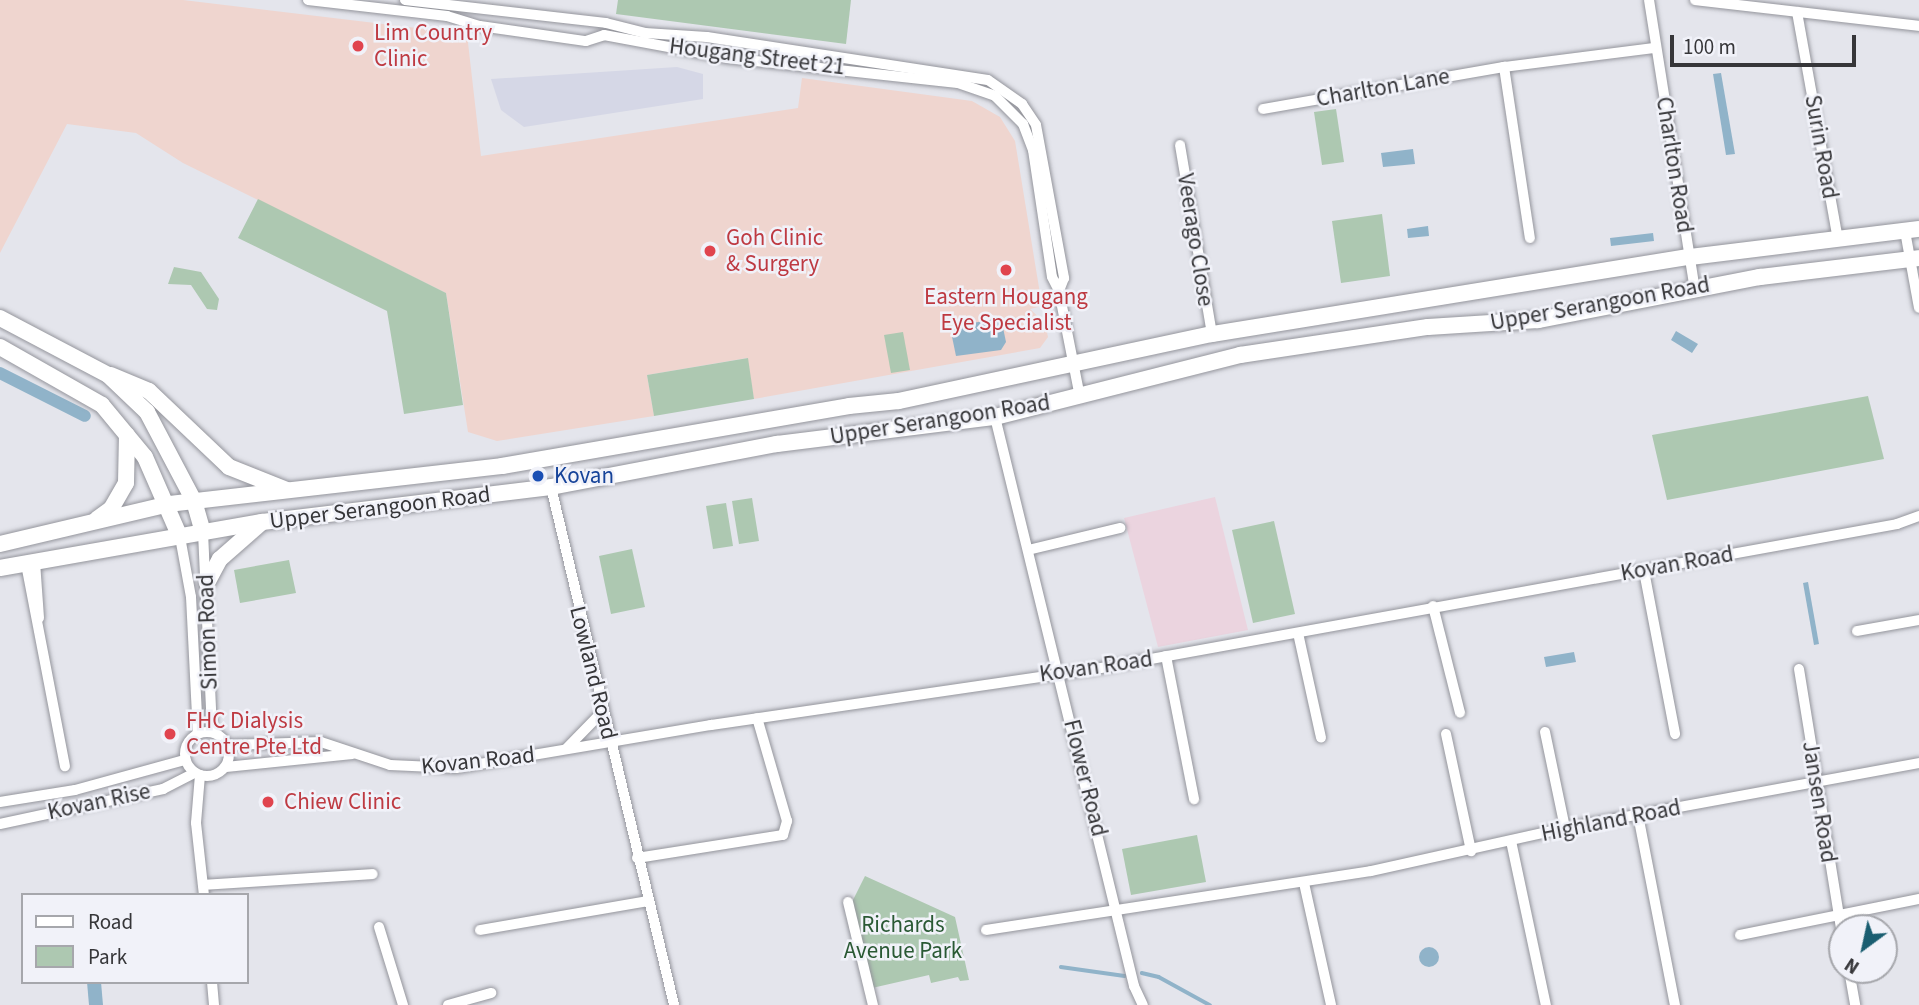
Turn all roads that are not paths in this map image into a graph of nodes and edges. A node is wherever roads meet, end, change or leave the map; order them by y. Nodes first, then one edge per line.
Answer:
1 (308, 0) edge
2 (405, 0) edge
3 (1649, 0) edge
4 (1695, 0) edge
5 (1753, 3) edge
6 (1797, 12) junction
7 (1919, 26) edge
8 (1655, 48) junction
9 (1504, 67) junction
10 (1263, 109) dead end
11 (1180, 145) dead end
12 (1912, 230) edge
13 (1531, 238) dead end
14 (1838, 240) junction
15 (1690, 257) junction
16 (1915, 258) edge
17 (1695, 289) junction
18 (1059, 291) junction
19 (1919, 308) edge
20 (0, 318) edge
21 (1212, 334) junction
22 (0, 347) edge
23 (1073, 365) junction
24 (108, 375) junction
25 (1080, 397) junction
26 (995, 417) junction
27 (127, 435) junction
28 (551, 487) junction
29 (292, 492) junction
30 (194, 501) junction
31 (169, 504) junction
32 (1919, 516) edge
33 (262, 522) junction
34 (89, 523) junction
35 (1120, 528) dead end
36 (203, 532) junction
37 (180, 537) junction
38 (0, 544) edge
39 (1028, 550) junction
40 (30, 563) junction
41 (0, 568) edge
42 (1644, 570) junction
43 (207, 583) junction
44 (1433, 606) junction
45 (1919, 620) edge
46 (1857, 631) dead end
47 (1298, 633) junction
48 (1166, 656) junction
49 (1799, 669) dead end
50 (1058, 673) junction
51 (602, 712) junction
52 (1460, 713) dead end
53 (757, 718) junction
54 (212, 731) junction
55 (1545, 732) dead end
56 (198, 733) junction
57 (1446, 734) dead end
58 (1675, 734) dead end
59 (1321, 738) dead end
60 (610, 741) junction
61 (228, 746) junction
62 (564, 750) junction
63 (352, 754) junction
64 (185, 760) junction
65 (1919, 763) edge
66 (65, 765) dead end
67 (226, 767) junction
68 (197, 774) junction
69 (1815, 782) junction
70 (172, 786) junction
71 (1194, 799) dead end
72 (0, 802) edge
73 (197, 802) junction
74 (1638, 815) junction
75 (0, 824) edge
76 (1565, 828) junction
77 (1511, 841) junction
78 (1471, 851) junction
79 (638, 858) junction
80 (373, 874) dead end
81 (1304, 883) junction
82 (203, 890) edge
83 (1919, 899) edge
84 (648, 901) junction
85 (848, 902) dead end
86 (1118, 912) junction
87 (1838, 912) junction
88 (379, 927) dead end
89 (480, 930) dead end
90 (986, 930) dead end
91 (1740, 935) dead end
92 (212, 984) edge
93 (1851, 984) edge
94 (491, 993) dead end
95 (214, 1005) edge
96 (403, 1005) edge
97 (448, 1005) edge
98 (674, 1005) edge
99 (873, 1005) edge
100 (1143, 1005) edge
101 (1331, 1005) edge
102 (1546, 1005) edge
103 (1675, 1005) edge
104 (1855, 1005) edge

1 - 18 street, Hougang Street 21
2 - 18 street, Hougang Street 21
3 - 8 street, Charlton Road
4 - 5 street
5 - 6 street
6 - 7 street
6 - 14 street, Surin Road
8 - 9 street, Charlton Lane
8 - 15 street, Charlton Road
9 - 10 street, Charlton Lane
9 - 13 street
11 - 21 street, Veerago Close
12 - 14 main road, Upper Serangoon Road
12 - 16 street
14 - 15 main road, Upper Serangoon Road
15 - 17 street, Charlton Road
15 - 21 main road, Upper Serangoon Road
16 - 17 main road, Upper Serangoon Road
16 - 19 street
17 - 25 main road, Upper Serangoon Road
18 - 23 street, Hougang Street 21
20 - 24 main road
21 - 23 main road, Upper Serangoon Road
22 - 27 main road
23 - 25 street, Hougang Street 21
23 - 29 main road, Upper Serangoon Road
24 - 29 main road
24 - 30 main road
25 - 26 main road, Upper Serangoon Road
26 - 28 main road, Upper Serangoon Road
26 - 39 street, Flower Road
27 - 31 main road
27 - 34 main road
28 - 33 main road, Upper Serangoon Road
28 - 51 street, Lowland Road
29 - 30 main road, Upper Serangoon Road
30 - 31 main road, Upper Serangoon Road
30 - 36 main road
31 - 34 main road, Upper Serangoon Road
31 - 37 main road
32 - 42 street, Kovan Road
33 - 36 main road, Upper Serangoon Road
33 - 43 main road
34 - 38 main road, Upper Serangoon Road
35 - 39 street
36 - 37 main road, Upper Serangoon Road
36 - 43 street, Simon Road
37 - 40 main road, Upper Serangoon Road
37 - 56 street, Simon Road
39 - 50 street, Flower Road
40 - 41 main road, Upper Serangoon Road
40 - 66 street
42 - 44 street, Kovan Road
42 - 58 street
43 - 54 street, Simon Road
44 - 47 street, Kovan Road
44 - 52 street
45 - 46 street
47 - 48 street, Kovan Road
47 - 59 street
48 - 50 street, Kovan Road
48 - 71 street
49 - 69 street, Jansen Road
50 - 53 street, Kovan Road
50 - 86 street, Flower Road
51 - 60 street, Lowland Road
51 - 62 street, Kovan Road
53 - 60 street, Kovan Road
53 - 79 street
54 - 56 street
54 - 61 street
55 - 76 street
56 - 64 street
57 - 78 street
60 - 62 street, Kovan Road
60 - 79 street, Lowland Road
61 - 63 street, Kovan Road
61 - 67 street
62 - 63 street, Kovan Road
63 - 67 street, Kovan Road
64 - 68 street
64 - 72 street, Kovan Rise
65 - 69 street, Highland Road
67 - 68 street
68 - 70 street, Kovan Rise
68 - 73 street
69 - 74 street, Highland Road
69 - 87 street, Jansen Road
70 - 73 street
70 - 75 street, Kovan Rise
73 - 82 street
74 - 76 street, Highland Road
74 - 103 street
76 - 77 street, Highland Road
77 - 78 street, Highland Road
77 - 102 street
78 - 81 street, Highland Road
79 - 84 street, Lowland Road
80 - 82 street
81 - 86 street, Highland Road
81 - 101 street
83 - 87 street
84 - 89 street
84 - 98 street, Lowland Road
85 - 99 street
86 - 90 street, Highland Road
86 - 100 street, Flower Road
87 - 91 street
88 - 96 street
92 - 95 street
93 - 104 street
94 - 97 street

